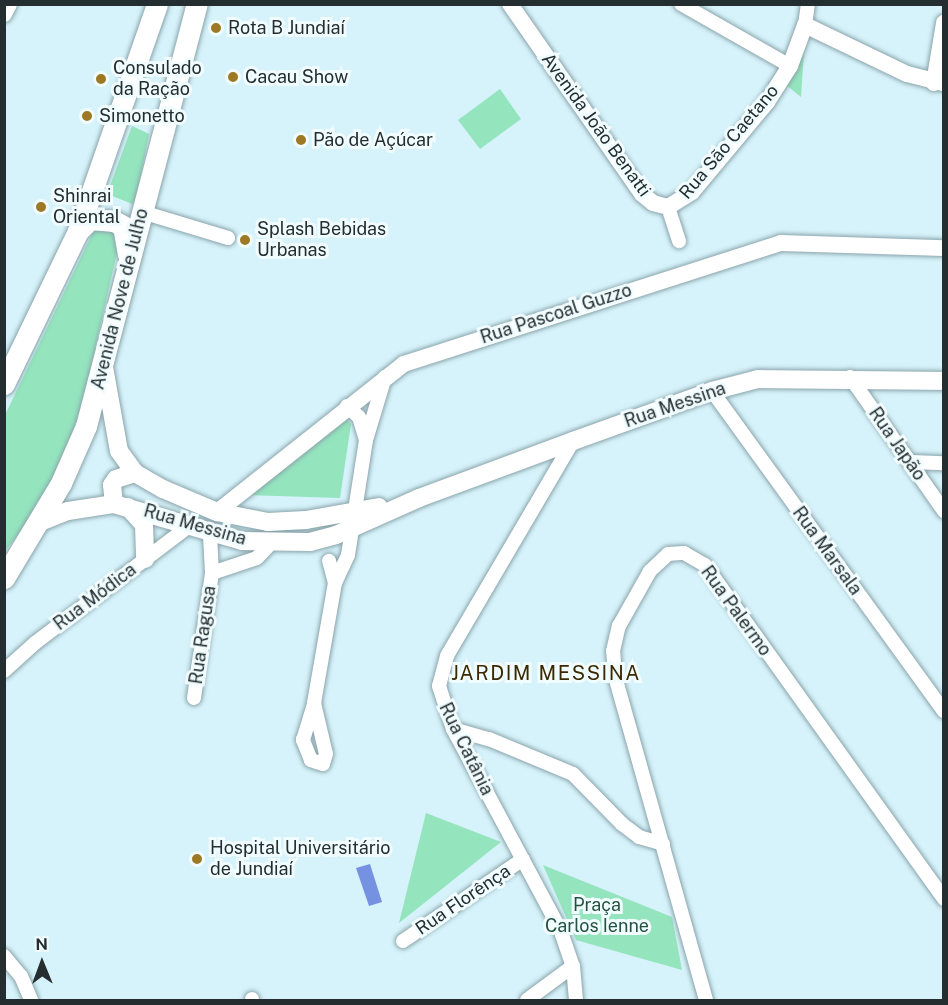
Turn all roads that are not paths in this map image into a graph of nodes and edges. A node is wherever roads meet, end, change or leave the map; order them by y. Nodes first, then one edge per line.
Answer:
1 (9, 4) edge
2 (157, 4) edge
3 (197, 4) edge
4 (510, 4) edge
5 (681, 4) edge
6 (808, 4) edge
7 (4, 14) edge
8 (944, 23) edge
9 (805, 25) junction
10 (790, 66) junction
11 (939, 83) edge
12 (668, 207) junction
13 (142, 212) junction
14 (78, 231) junction
15 (228, 237) dead end
16 (679, 241) dead end
17 (944, 249) edge
18 (128, 264) junction
19 (104, 368) junction
20 (385, 375) junction
21 (850, 377) junction
22 (944, 381) edge
23 (4, 384) edge
24 (712, 391) junction
25 (347, 406) junction
26 (366, 440) junction
27 (573, 441) junction
28 (911, 462) junction
29 (944, 463) edge
30 (135, 473) junction
31 (121, 505) junction
32 (944, 511) edge
33 (217, 512) junction
34 (355, 519) junction
35 (38, 523) junction
36 (188, 527) junction
37 (210, 534) junction
38 (310, 542) junction
39 (271, 543) junction
40 (348, 555) junction
41 (145, 559) junction
42 (329, 561) junction
43 (6, 573) edge
44 (212, 573) junction
45 (335, 583) junction
46 (4, 671) edge
47 (194, 698) dead end
48 (314, 703) dead end
49 (944, 711) edge
50 (453, 729) junction
51 (663, 844) junction
52 (523, 859) junction
53 (944, 899) edge
54 (403, 941) dead end
55 (4, 956) edge
56 (573, 966) junction
57 (31, 1000) edge
58 (527, 1000) edge
59 (576, 1000) edge
60 (706, 1000) edge

1 - 7 street
2 - 14 main road
3 - 13 main road, Avenida Nove de Julho
4 - 12 street, Avenida João Benatti
5 - 10 street
6 - 9 street, Rua São Caetano
8 - 11 street
9 - 10 street, Rua São Caetano
9 - 11 street
10 - 12 street, Rua São Caetano
12 - 16 street, Avenida João Benatti
13 - 15 street
13 - 18 main road, Avenida Nove de Julho
14 - 18 main road
14 - 23 main road
17 - 20 street, Rua Pascoal Guzzo
18 - 19 main road, Avenida Nove de Julho
19 - 30 main road
19 - 35 main road, Avenida Nove de Julho
20 - 25 street, Rua Pascoal Guzzo
20 - 26 street
21 - 22 main road, Rua Messina
21 - 24 main road, Rua Messina
21 - 28 street, Rua Japão
24 - 27 main road, Rua Messina
24 - 49 street, Rua Marsala
25 - 26 street
25 - 33 street, Rua Pascoal Guzzo
26 - 34 street
27 - 34 main road, Rua Messina
27 - 50 street, Rua Catânia
28 - 29 street
28 - 32 street, Rua Japão
30 - 31 main road
30 - 33 main road, Rua Messina
31 - 35 main road, Rua Messina
31 - 36 main road, Rua Messina
31 - 41 main road
33 - 34 main road, Rua Messina
34 - 38 main road, Rua Messina
34 - 40 street
35 - 43 main road, Avenida Nove de Julho
36 - 37 main road, Rua Messina
36 - 41 street, Rua Módica
37 - 39 main road, Rua Messina
37 - 44 street, Rua Ragusa
38 - 39 main road, Rua Messina
38 - 42 street
39 - 44 street, Rua Ragusa
40 - 42 street
40 - 45 street
41 - 46 street, Rua Módica
42 - 45 street
44 - 47 street, Rua Ragusa
45 - 48 street
50 - 51 street
50 - 52 street, Rua Catânia
51 - 53 street, Rua Palermo
51 - 60 street, Rua Palermo
52 - 54 street, Rua Florênça
52 - 56 street, Rua Catânia
55 - 57 street
56 - 58 street
56 - 59 street, Rua Catânia

